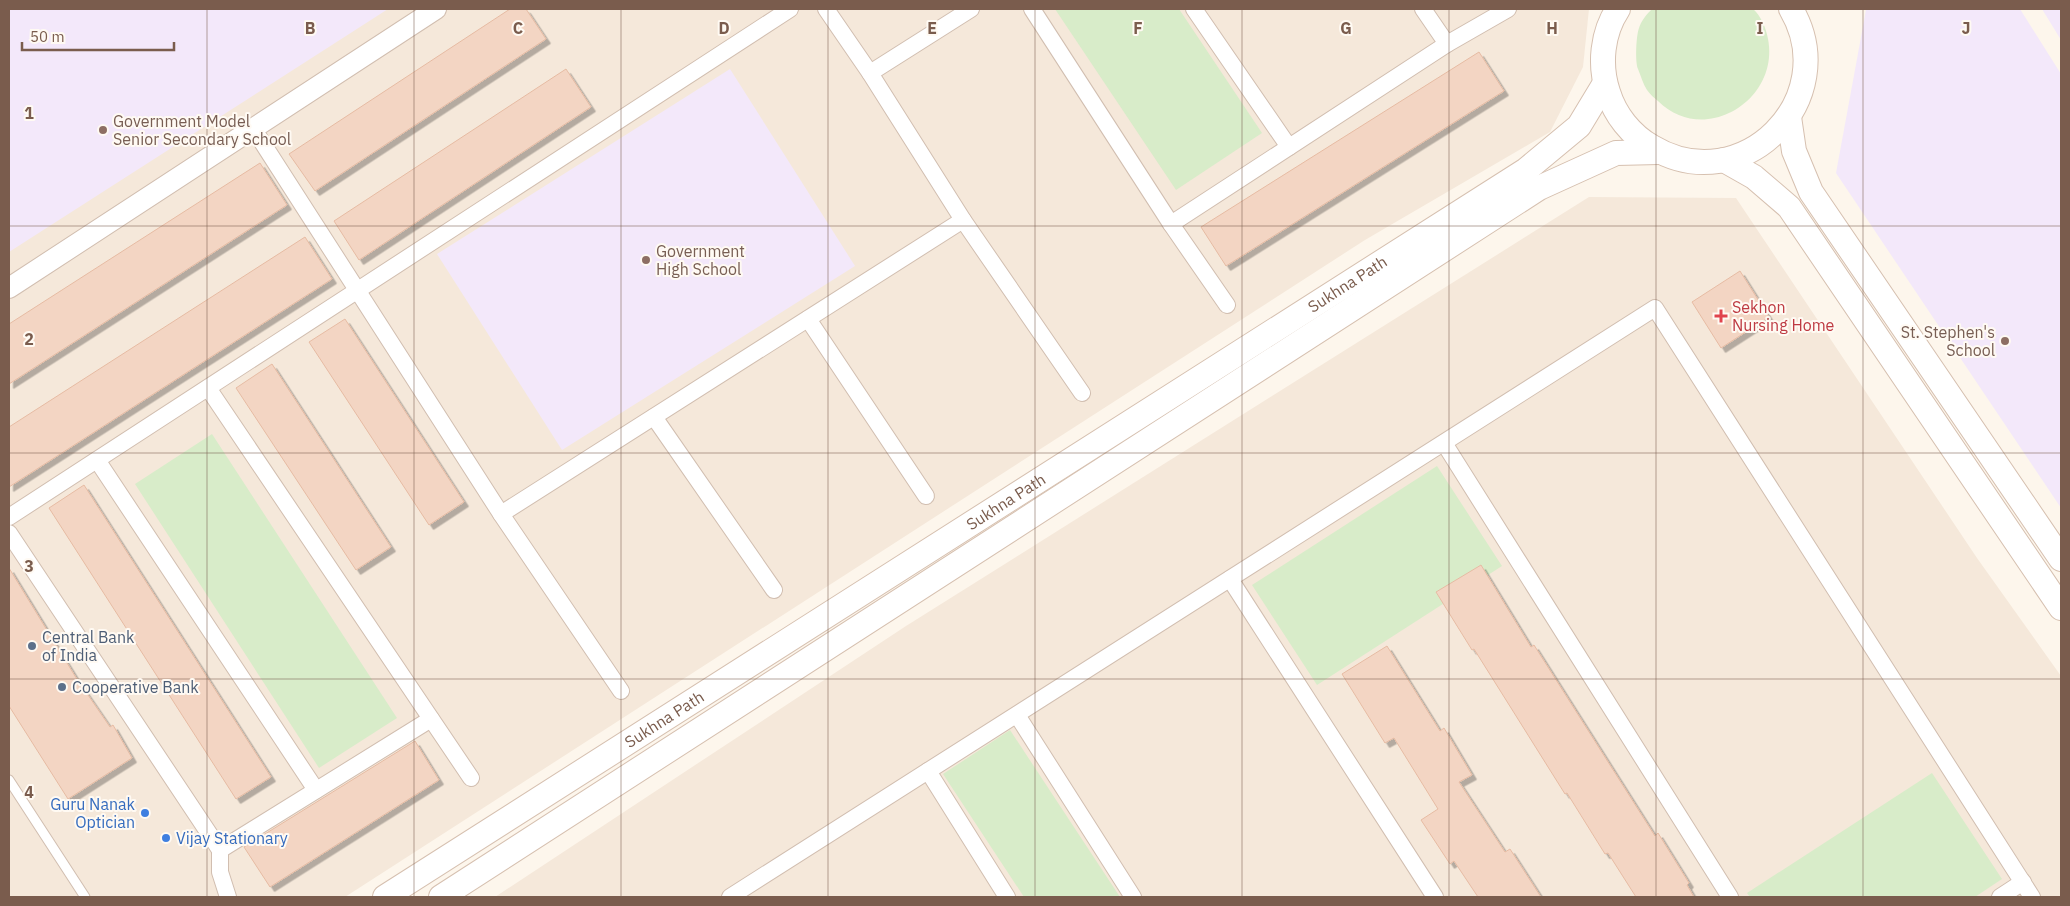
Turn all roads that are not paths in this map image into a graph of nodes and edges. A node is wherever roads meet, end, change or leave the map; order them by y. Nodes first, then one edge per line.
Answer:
1 (436, 9) edge
2 (790, 9) edge
3 (826, 9) edge
4 (971, 9) edge
5 (1032, 9) edge
6 (1194, 9) edge
7 (1423, 9) edge
8 (1508, 9) edge
9 (1791, 9) edge
10 (1806, 9) edge
11 (1615, 11) edge
12 (1802, 34) junction
13 (1447, 44) junction
14 (870, 73) junction
15 (1605, 83) junction
16 (1789, 117) junction
17 (253, 128) junction
18 (1289, 147) junction
19 (1660, 152) junction
20 (1724, 160) junction
21 (963, 220) junction
22 (1171, 224) junction
23 (9, 288) edge
24 (358, 290) junction
25 (1227, 305) dead end
26 (808, 319) junction
27 (208, 388) junction
28 (1082, 393) dead end
29 (654, 417) junction
30 (1444, 443) junction
31 (97, 460) junction
32 (926, 496) dead end
33 (501, 514) junction
34 (9, 517) edge
35 (9, 533) edge
36 (2061, 559) edge
37 (1230, 579) junction
38 (774, 590) dead end
39 (2061, 608) edge
40 (621, 691) dead end
41 (1017, 714) junction
42 (432, 719) junction
43 (928, 771) junction
44 (471, 778) dead end
45 (9, 780) edge
46 (316, 790) junction
47 (220, 850) junction
48 (2023, 882) junction
49 (751, 892) edge
50 (85, 897) edge
51 (228, 897) edge
52 (385, 897) edge
53 (440, 897) edge
54 (730, 897) edge
55 (1007, 897) edge
56 (1133, 897) edge
57 (1435, 897) edge
58 (1730, 897) edge
59 (2000, 897) edge
60 (2032, 897) edge

1 - 17 street
2 - 24 street
3 - 14 street
4 - 14 street
5 - 22 street
6 - 18 street
7 - 13 street
8 - 13 street
9 - 12 main road
10 - 12 main road
11 - 15 main road
12 - 16 main road
13 - 18 street
14 - 21 street
15 - 19 main road
15 - 52 main road, Sukhna Path
16 - 20 main road
16 - 36 main road
17 - 23 street
17 - 24 street
18 - 22 street
19 - 20 main road
19 - 53 main road, Sukhna Path
20 - 39 main road
21 - 26 street
21 - 28 street
22 - 25 street
24 - 27 street
24 - 33 street
26 - 29 street
26 - 32 street
27 - 31 street
27 - 42 street
29 - 33 street
29 - 38 street
30 - 37 street
30 - 48 street
30 - 58 street
31 - 34 street
31 - 46 street
33 - 40 street
35 - 47 street
37 - 41 street
37 - 57 street
41 - 43 street
41 - 56 street
42 - 44 street
42 - 46 street
43 - 49 street
43 - 55 street
45 - 50 lane
46 - 47 street
47 - 51 street
48 - 59 street
48 - 60 street
49 - 54 street

